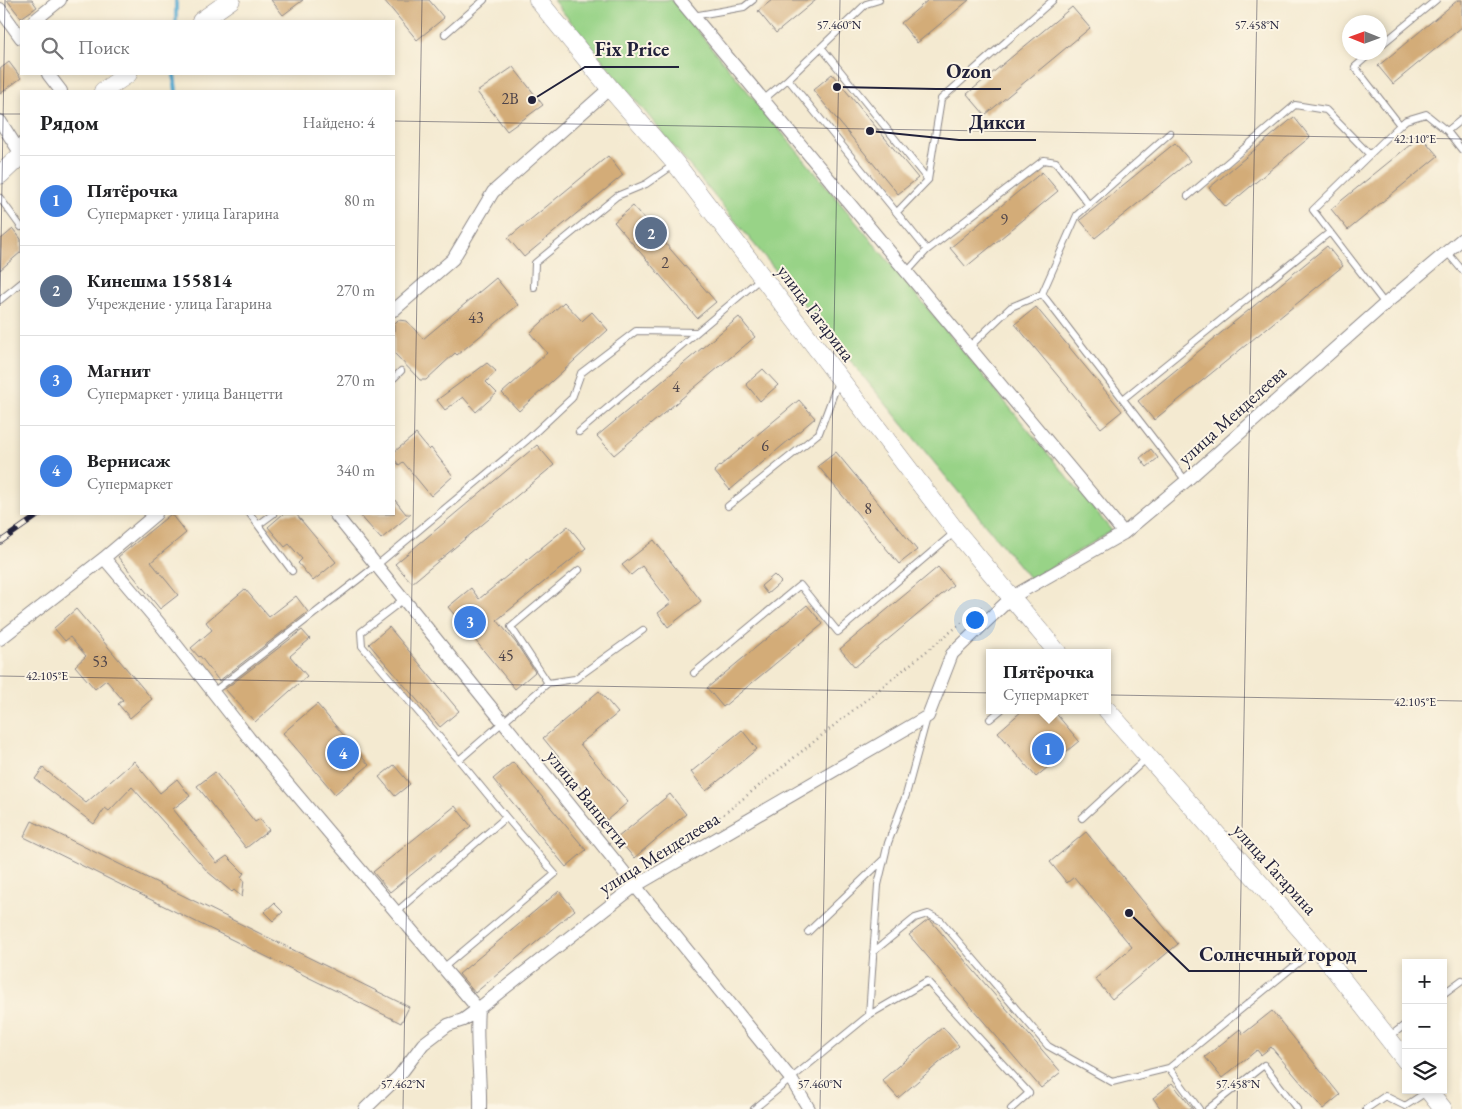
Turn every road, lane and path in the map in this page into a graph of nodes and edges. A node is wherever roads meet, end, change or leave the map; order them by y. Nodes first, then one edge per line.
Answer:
1 (60, 0) edge
2 (231, 0) edge
3 (484, 0) edge
4 (538, 0) edge
5 (680, 0) edge
6 (753, 0) edge
7 (879, 0) edge
8 (1053, 0) edge
9 (1436, 0) edge
10 (0, 9) edge
11 (693, 16) junction
12 (35, 20) edge
13 (202, 20) edge
14 (20, 34) edge
15 (445, 34) dead end
16 (1387, 40) edge
17 (821, 47) junction
18 (1362, 60) edge
19 (49, 75) edge
20 (127, 75) edge
21 (788, 79) junction
22 (610, 88) junction
23 (60, 90) edge
24 (104, 90) edge
25 (763, 100) junction
26 (1462, 119) edge
27 (0, 121) edge
28 (1400, 125) junction
29 (1447, 131) junction
30 (1170, 133) dead end
31 (1462, 150) edge
32 (20, 153) edge
33 (1369, 154) junction
34 (20, 156) edge
35 (676, 164) junction
36 (0, 175) edge
37 (928, 180) junction
38 (1188, 196) dead end
39 (0, 198) edge
40 (1089, 204) junction
41 (897, 212) junction
42 (20, 226) edge
43 (1330, 232) junction
44 (1462, 239) edge
45 (927, 250) junction
46 (1447, 252) junction
47 (1462, 270) edge
48 (907, 272) junction
49 (762, 277) junction
50 (20, 284) edge
51 (534, 288) dead end
52 (1042, 294) junction
53 (0, 300) edge
54 (1385, 304) junction
55 (395, 309) edge
56 (697, 332) junction
57 (969, 347) junction
58 (401, 371) dead end
59 (395, 377) edge
60 (840, 379) junction
61 (1123, 399) junction
62 (579, 432) dead end
63 (1186, 481) junction
64 (728, 506) dead end
65 (155, 515) edge
66 (251, 515) edge
67 (272, 515) edge
68 (336, 515) edge
69 (258, 525) junction
70 (956, 531) junction
71 (1124, 533) junction
72 (104, 558) junction
73 (376, 565) junction
74 (578, 570) dead end
75 (292, 571) dead end
76 (1008, 593) junction
77 (404, 600) junction
78 (643, 630) dead end
79 (0, 639) edge
80 (1055, 649) edge
81 (694, 674) dead end
82 (548, 683) junction
83 (213, 692) junction
84 (996, 714) edge
85 (1110, 714) edge
86 (928, 716) junction
87 (990, 719) dead end
88 (502, 722) junction
89 (1148, 757) junction
90 (459, 760) junction
91 (506, 817) junction
92 (1082, 818) dead end
93 (704, 830) dead end
94 (884, 859) junction
95 (635, 886) junction
96 (396, 912) junction
97 (808, 932) dead end
98 (1316, 948) junction
99 (874, 952) junction
100 (443, 968) junction
101 (1462, 980) edge
102 (1447, 991) edge
103 (478, 1009) junction
104 (869, 1015) junction
105 (1402, 1027) edge
106 (1388, 1038) junction
107 (1402, 1056) edge
108 (1169, 1068) junction
109 (791, 1079) junction
110 (1423, 1094) edge
111 (1432, 1094) edge
112 (365, 1109) edge
113 (480, 1109) edge
114 (754, 1109) edge
115 (809, 1109) edge
116 (1011, 1109) edge
117 (1199, 1109) edge
118 (1208, 1109) edge
119 (1297, 1109) edge
120 (1366, 1109) edge
121 (1443, 1109) edge

1 - 12 street
2 - 13 street
3 - 15 lane
4 - 22 street, улица Гагарина
5 - 11 street
6 - 11 lane
7 - 17 lane
8 - 37 lane
9 - 16 lane
10 - 14 street
11 - 25 street
17 - 21 lane
17 - 37 lane
18 - 28 lane
19 - 23 street
20 - 24 street
21 - 25 lane
21 - 41 lane
22 - 35 street, улица Гагарина
22 - 55 street
25 - 48 street
26 - 29 lane
27 - 32 street
28 - 29 lane
28 - 33 lane
29 - 31 lane
30 - 40 lane
33 - 38 lane
33 - 43 lane
34 - 36 street
35 - 49 street, улица Гагарина
35 - 51 lane
37 - 41 lane
39 - 42 lane
40 - 45 lane
40 - 52 lane
41 - 45 lane
43 - 54 lane
43 - 61 lane
44 - 46 street, улица Менделеева
45 - 48 lane
46 - 47 lane
46 - 54 street, улица Менделеева
48 - 57 street
49 - 56 lane
49 - 60 street, улица Гагарина
50 - 53 lane
52 - 57 lane
52 - 61 lane
54 - 63 street, улица Менделеева
56 - 62 lane
56 - 73 lane
57 - 71 street
58 - 59 lane
60 - 64 lane
60 - 70 street, улица Гагарина
61 - 63 lane
63 - 71 street, улица Менделеева
65 - 72 street
66 - 69 lane
67 - 69 lane
68 - 73 street, улица Ванцетти
69 - 75 lane
70 - 76 street, улица Гагарина
70 - 81 lane
71 - 76 street, улица Менделеева
72 - 79 street
72 - 83 street
73 - 77 street, улица Ванцетти
73 - 83 lane
74 - 82 lane
76 - 80 street, улица Гагарина
76 - 86 street, улица Менделеева
76 - 93 path
77 - 88 street, улица Ванцетти
77 - 90 lane
78 - 82 lane
82 - 88 lane
83 - 96 street
84 - 87 lane
85 - 89 street, улица Гагарина
86 - 94 lane
86 - 95 street, улица Менделеева
88 - 90 lane
88 - 95 street, улица Ванцетти
89 - 92 lane
89 - 98 street, улица Гагарина
90 - 91 lane
91 - 96 lane
91 - 100 lane
94 - 97 lane
94 - 99 lane
95 - 103 street, улица Менделеева
95 - 109 street, улица Ванцетти
96 - 100 street
98 - 106 street, улица Гагарина
98 - 108 lane
99 - 104 lane
99 - 108 lane
100 - 103 street
101 - 102 lane
103 - 112 street, улица Менделеева
103 - 113 street
104 - 109 lane
104 - 116 lane
105 - 106 lane
106 - 107 street, улица Гагарина
108 - 117 lane
109 - 114 lane
109 - 115 street, улица Ванцетти
110 - 120 lane
111 - 121 street
118 - 119 lane

